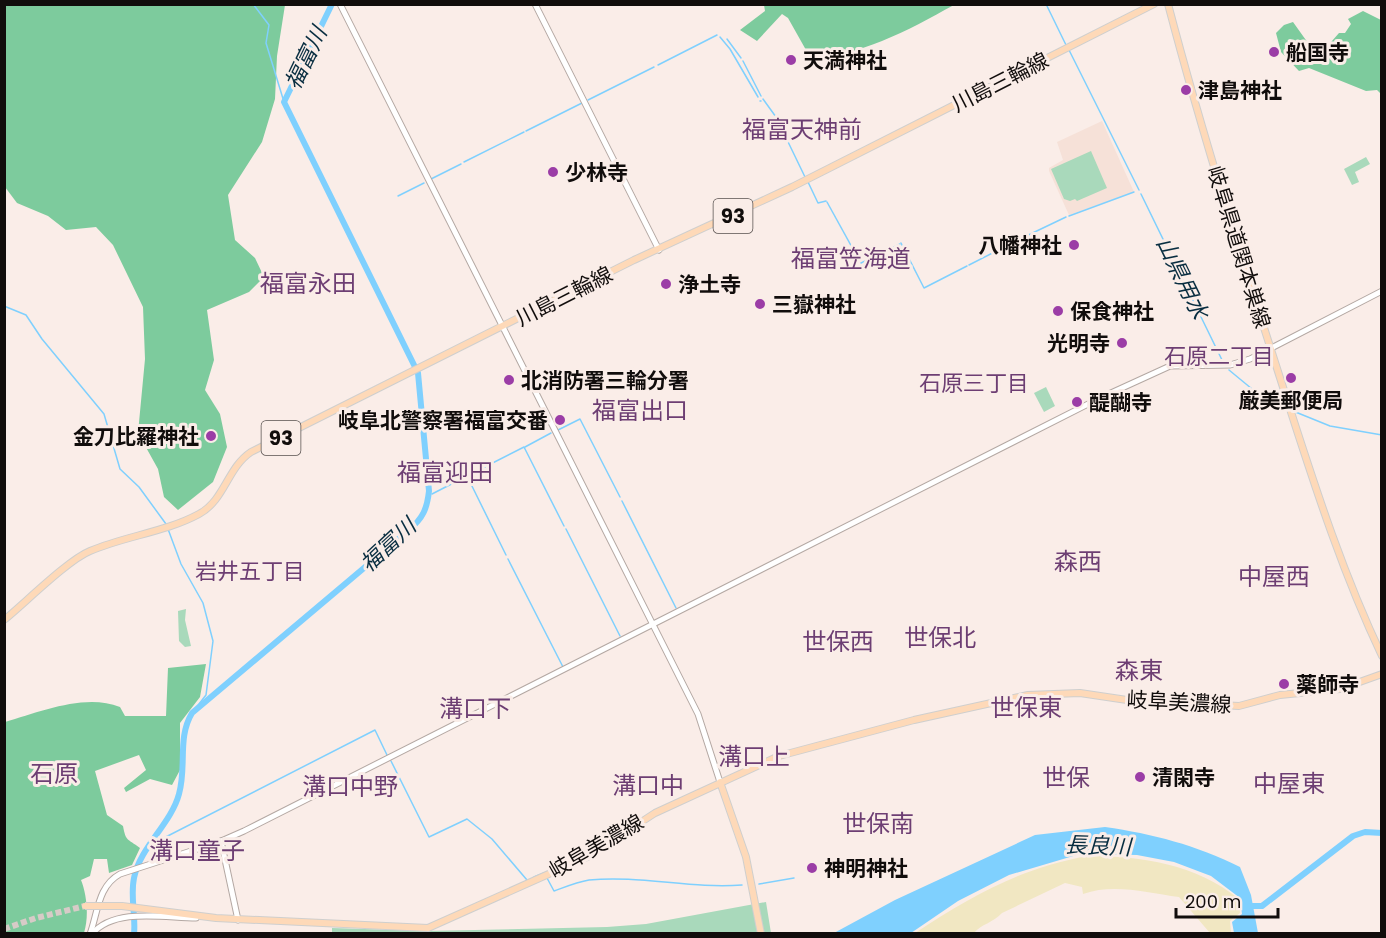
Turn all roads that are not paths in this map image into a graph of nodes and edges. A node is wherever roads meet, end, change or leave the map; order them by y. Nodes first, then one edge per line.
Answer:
1 (340, 4) edge
2 (535, 4) edge
3 (1154, 4) edge
4 (1168, 4) edge
5 (659, 250) junction
6 (1382, 291) edge
7 (502, 327) junction
8 (1270, 349) junction
9 (4, 620) edge
10 (653, 625) junction
11 (1382, 656) edge
12 (1382, 674) edge
13 (720, 782) junction
14 (221, 841) junction
15 (85, 906) tunnel mouth
16 (216, 918) junction
17 (238, 920) junction
18 (93, 932) edge
19 (761, 933) edge

1 - 7 street
2 - 5 street
3 - 5 main road, 川島三輪線 / 93
4 - 8 main road, 岐阜県道関本巣線
5 - 7 main road, 川島三輪線 / 93
6 - 8 street
7 - 9 main road, 川島三輪線 / 93
7 - 10 street
8 - 10 street
8 - 11 main road, 岐阜県道関本巣線
10 - 13 street
10 - 14 street
12 - 13 main road, 岐阜美濃線
13 - 17 main road, 岐阜美濃線
13 - 19 main road
14 - 17 street
14 - 18 street
15 - 16 main road, 岐阜美濃線, bridge
16 - 17 main road, 岐阜美濃線
16 - 18 street

